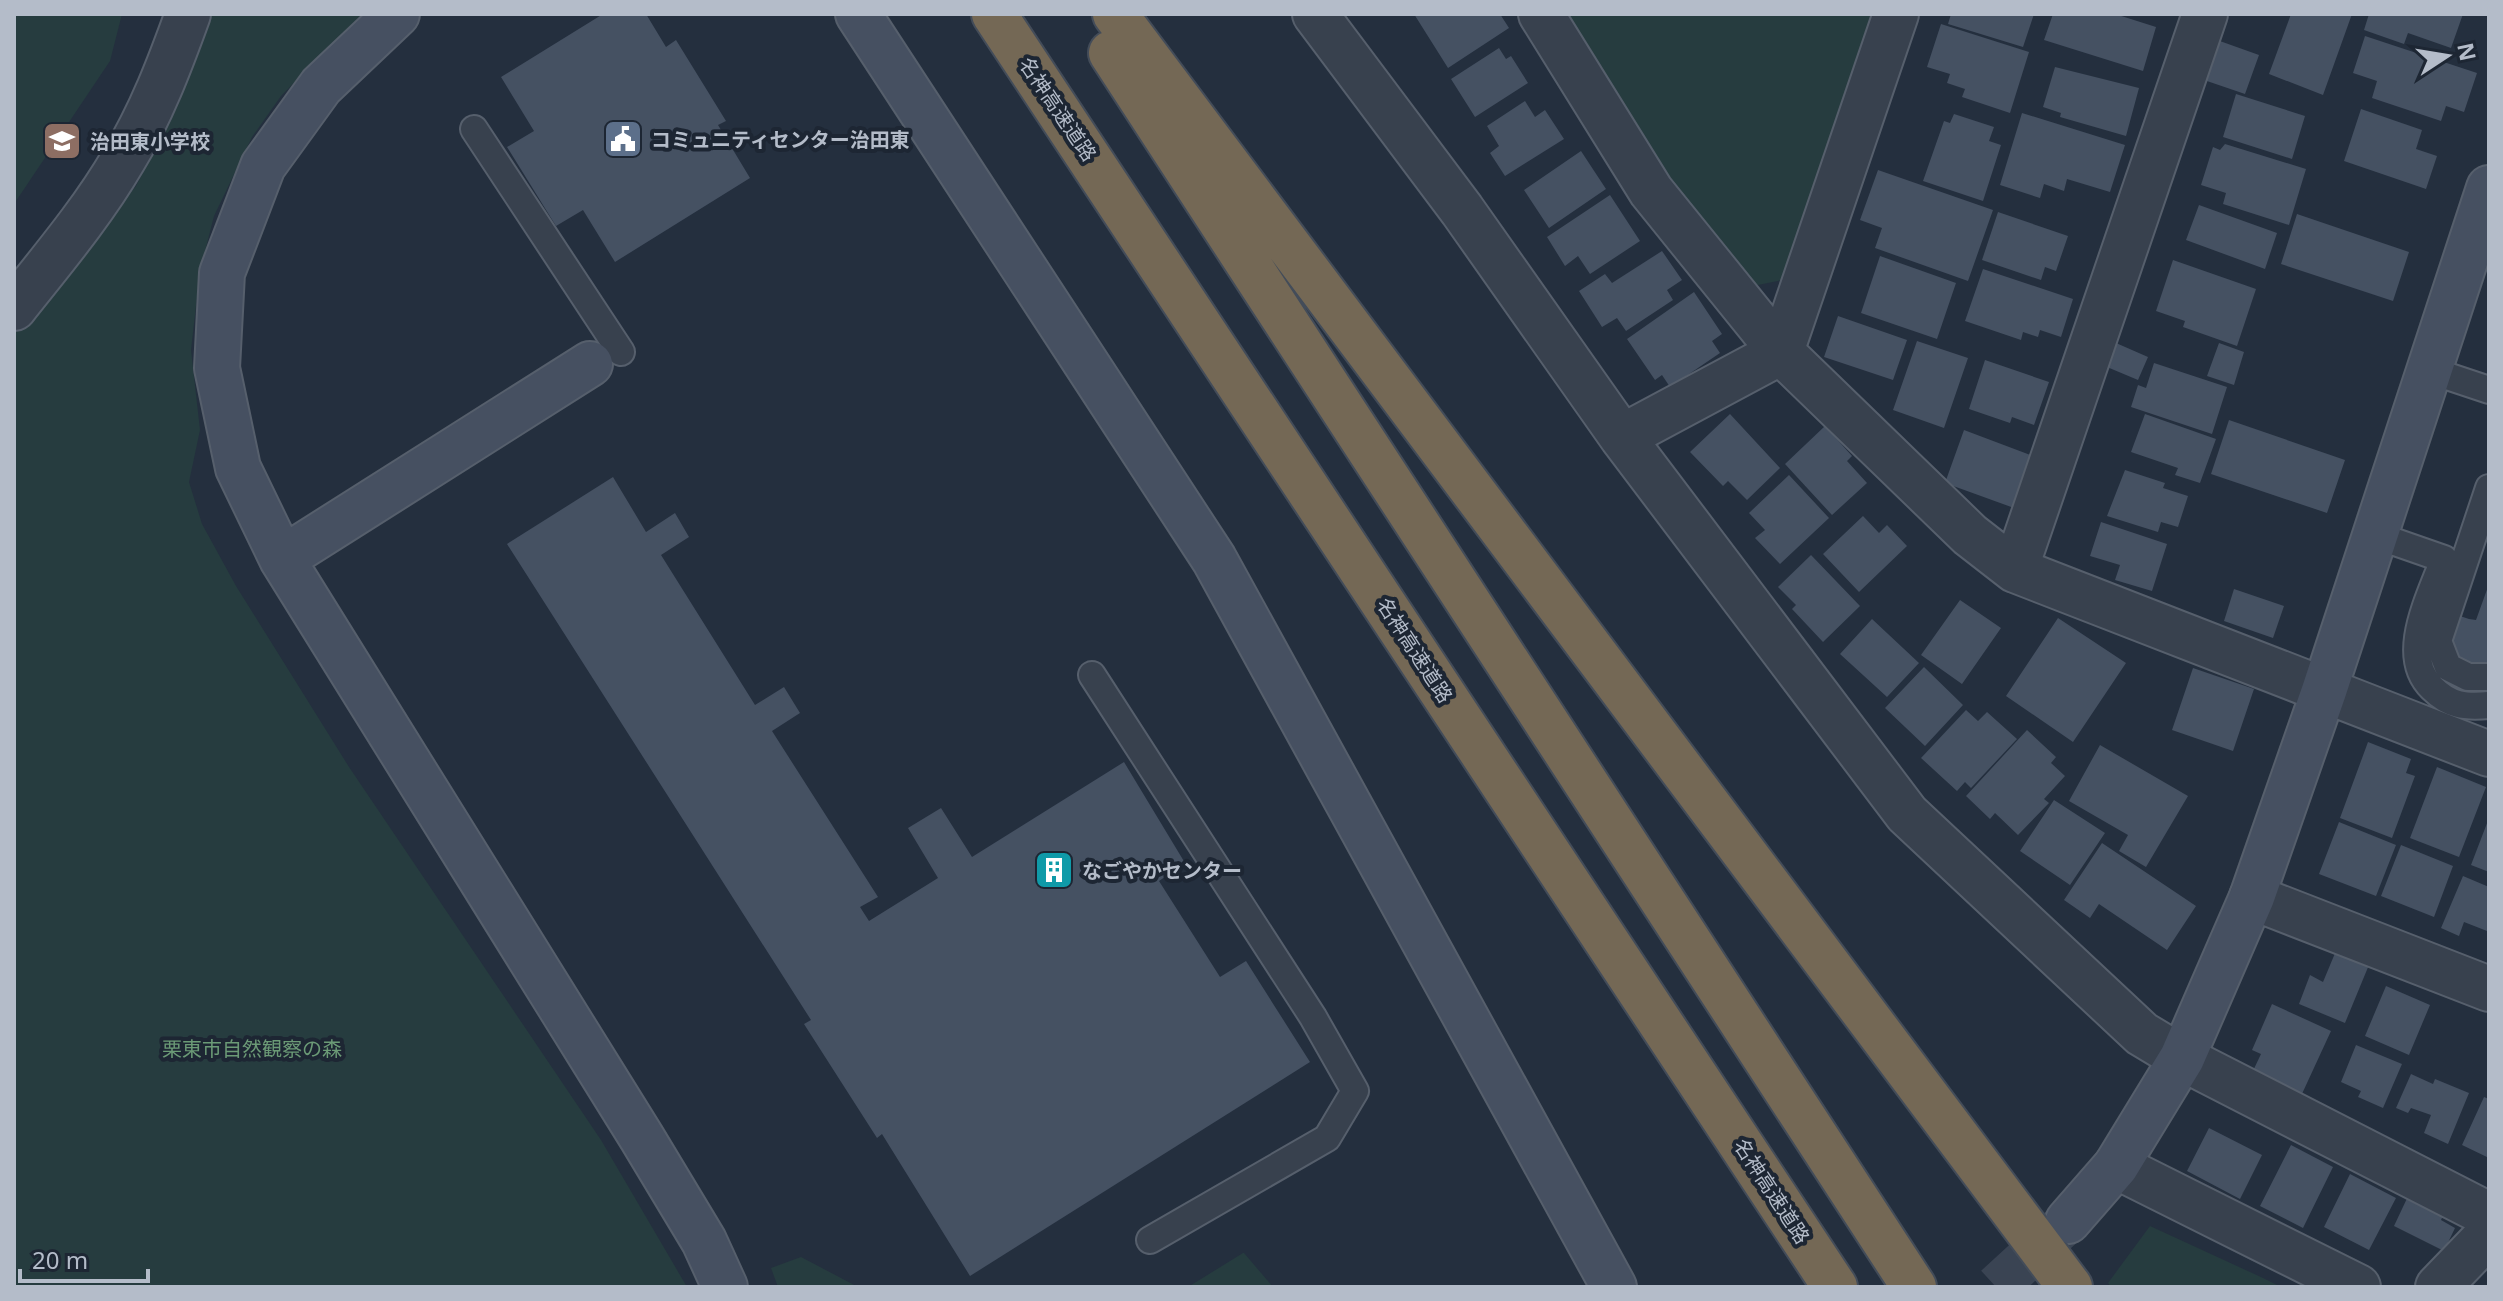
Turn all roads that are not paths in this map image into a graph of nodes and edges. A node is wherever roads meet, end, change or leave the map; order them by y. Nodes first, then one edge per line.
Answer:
1 (188, 14) edge
2 (397, 14) edge
3 (858, 14) edge
4 (994, 14) edge
5 (1086, 14) edge
6 (1115, 14) edge
7 (1315, 14) edge
8 (1541, 14) edge
9 (1896, 14) edge
10 (2205, 14) edge
11 (474, 129) dead end
12 (2489, 188) edge
13 (14, 308) edge
14 (1781, 352) junction
15 (605, 358) joint
16 (2429, 370) junction
17 (2489, 390) edge
18 (1622, 437) junction
19 (2489, 488) edge
20 (2375, 535) junction
21 (282, 559) junction
22 (2015, 570) junction
23 (1092, 675) dead end
24 (2489, 677) edge
25 (2324, 691) junction
26 (2489, 705) edge
27 (2489, 754) edge
28 (2252, 897) junction
29 (2489, 989) edge
30 (2182, 1058) junction
31 (2116, 1166) junction
32 (2489, 1215) edge
33 (2068, 1221) tunnel mouth
34 (2489, 1234) edge
35 (1150, 1240) dead end
36 (725, 1287) edge
37 (1614, 1287) edge
38 (1835, 1287) edge
39 (1914, 1287) edge
40 (2070, 1287) edge
41 (2358, 1287) edge
42 (2438, 1287) edge

1 - 13 street
2 - 21 street
3 - 37 street
4 - 38 highway, 名神高速道路
5 - 39 highway
6 - 40 highway
7 - 18 street
8 - 14 street
9 - 14 street
10 - 22 street
11 - 15 lane
12 - 16 street
14 - 18 street
14 - 22 street
15 - 21 street
16 - 17 lane
16 - 20 street
18 - 30 street
19 - 24 lane
20 - 25 street
20 - 26 lane
21 - 36 street
22 - 25 street
23 - 35 lane
25 - 27 street
25 - 28 street
28 - 29 street
28 - 30 street
30 - 31 street
30 - 32 street
31 - 33 street
31 - 41 street
34 - 42 street

